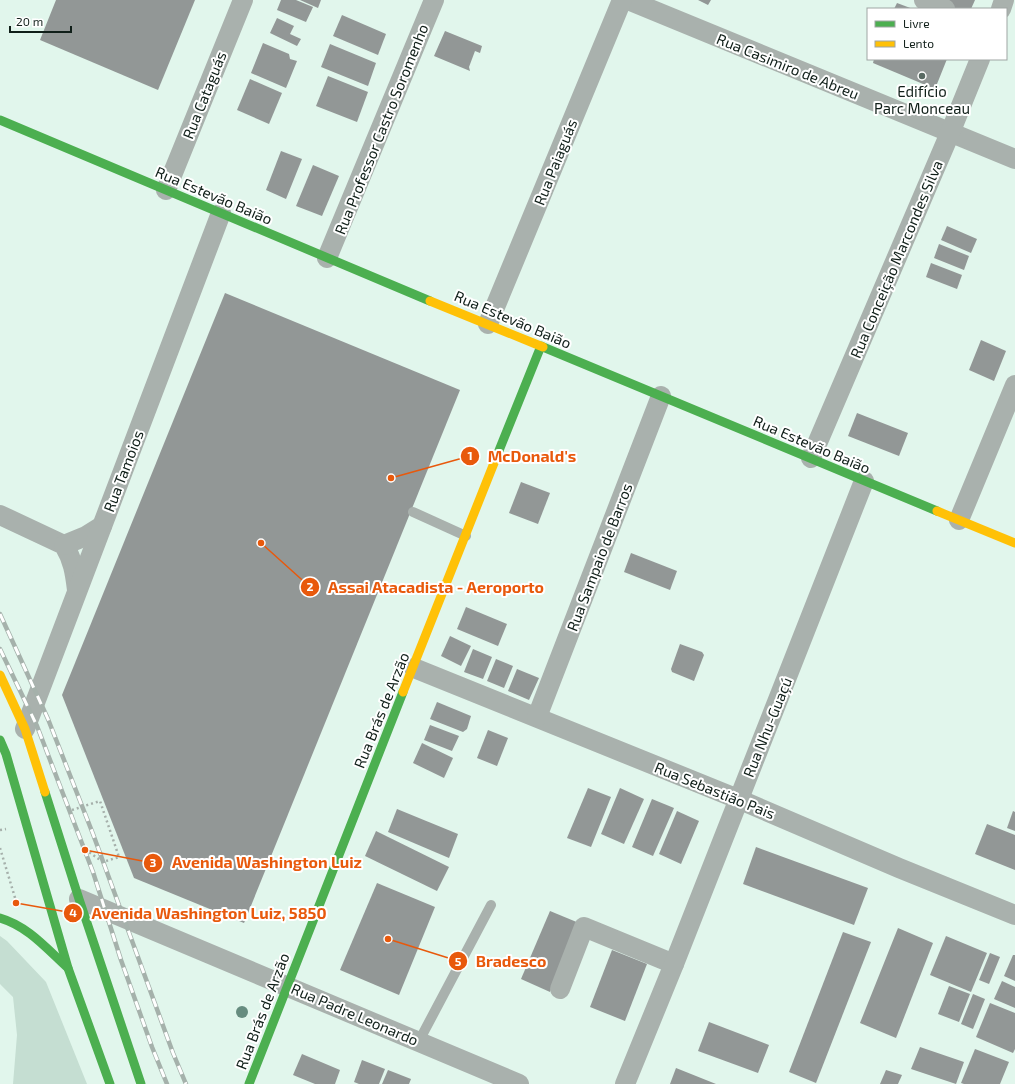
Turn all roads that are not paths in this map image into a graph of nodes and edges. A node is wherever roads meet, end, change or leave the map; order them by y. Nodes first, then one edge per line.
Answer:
1 (243, 0) edge
2 (434, 0) edge
3 (622, 0) edge
4 (628, 0) edge
5 (924, 0) edge
6 (943, 8) edge
7 (980, 60) edge
8 (0, 120) edge
9 (950, 133) junction
10 (1015, 159) edge
11 (166, 190) junction
12 (221, 213) junction
13 (327, 258) junction
14 (488, 324) junction
15 (541, 346) junction
16 (1015, 385) edge
17 (661, 396) junction
18 (811, 458) junction
19 (864, 481) junction
20 (413, 512) dead end
21 (0, 515) edge
22 (959, 520) junction
23 (102, 526) junction
24 (466, 536) junction
25 (1015, 543) edge
26 (64, 545) junction
27 (77, 590) junction
28 (414, 668) junction
29 (0, 675) edge
30 (537, 717) junction
31 (25, 729) junction
32 (0, 740) edge
33 (6, 754) junction
34 (0, 766) edge
35 (738, 800) junction
36 (80, 899) junction
37 (491, 905) dead end
38 (1015, 915) edge
39 (0, 918) edge
40 (674, 964) junction
41 (68, 968) junction
42 (286, 986) junction
43 (560, 989) dead end
44 (420, 1041) junction
45 (110, 1084) edge
46 (141, 1084) edge
47 (249, 1084) edge
48 (519, 1084) edge
49 (625, 1084) edge

1 - 11 street, Rua Cataguás
2 - 13 street, Rua Professor Castro Soromenho
3 - 14 street, Rua Paiaguás
4 - 9 street, Rua Casimiro de Abreu
5 - 6 street
7 - 9 street, Rua Conceição Marcondes Silva
8 - 11 main road, Rua Estevão Baião
9 - 10 street, Rua Casimiro de Abreu
9 - 18 street, Rua Conceição Marcondes Silva
11 - 12 main road, Rua Estevão Baião
12 - 13 main road, Rua Estevão Baião
12 - 23 street, Rua Tamoios
13 - 14 main road, Rua Estevão Baião
14 - 15 main road, Rua Estevão Baião
15 - 17 main road, Rua Estevão Baião
15 - 24 main road, Rua Brás de Arzão
16 - 22 street
17 - 18 main road, Rua Estevão Baião
17 - 30 street, Rua Sampaio de Barros
18 - 19 main road, Rua Estevão Baião
19 - 22 main road, Rua Estevão Baião
19 - 35 street, Rua Nhu-Guaçú
20 - 24 lane
21 - 26 street
22 - 25 main road, Rua Estevão Baião
23 - 26 street
23 - 27 street, Rua Tamoios
24 - 28 main road, Rua Brás de Arzão
26 - 27 street
27 - 31 street, Rua Tamoios
28 - 30 street, Rua Sebastião Pais
28 - 42 main road, Rua Brás de Arzão
29 - 31 main road
30 - 35 street, Rua Sebastião Pais
31 - 36 main road
32 - 33 main road
33 - 34 main road
33 - 41 main road
35 - 38 street, Rua Sebastião Pais
35 - 40 street, Rua Nhu-Guaçú
36 - 42 street, Rua Padre Leonardo
36 - 46 main road
37 - 44 lane
39 - 41 main road
40 - 43 street
40 - 49 street, Rua Nhu-Guaçú
41 - 45 main road
42 - 44 street, Rua Padre Leonardo
42 - 47 main road, Rua Brás de Arzão
44 - 48 street, Rua Padre Leonardo

